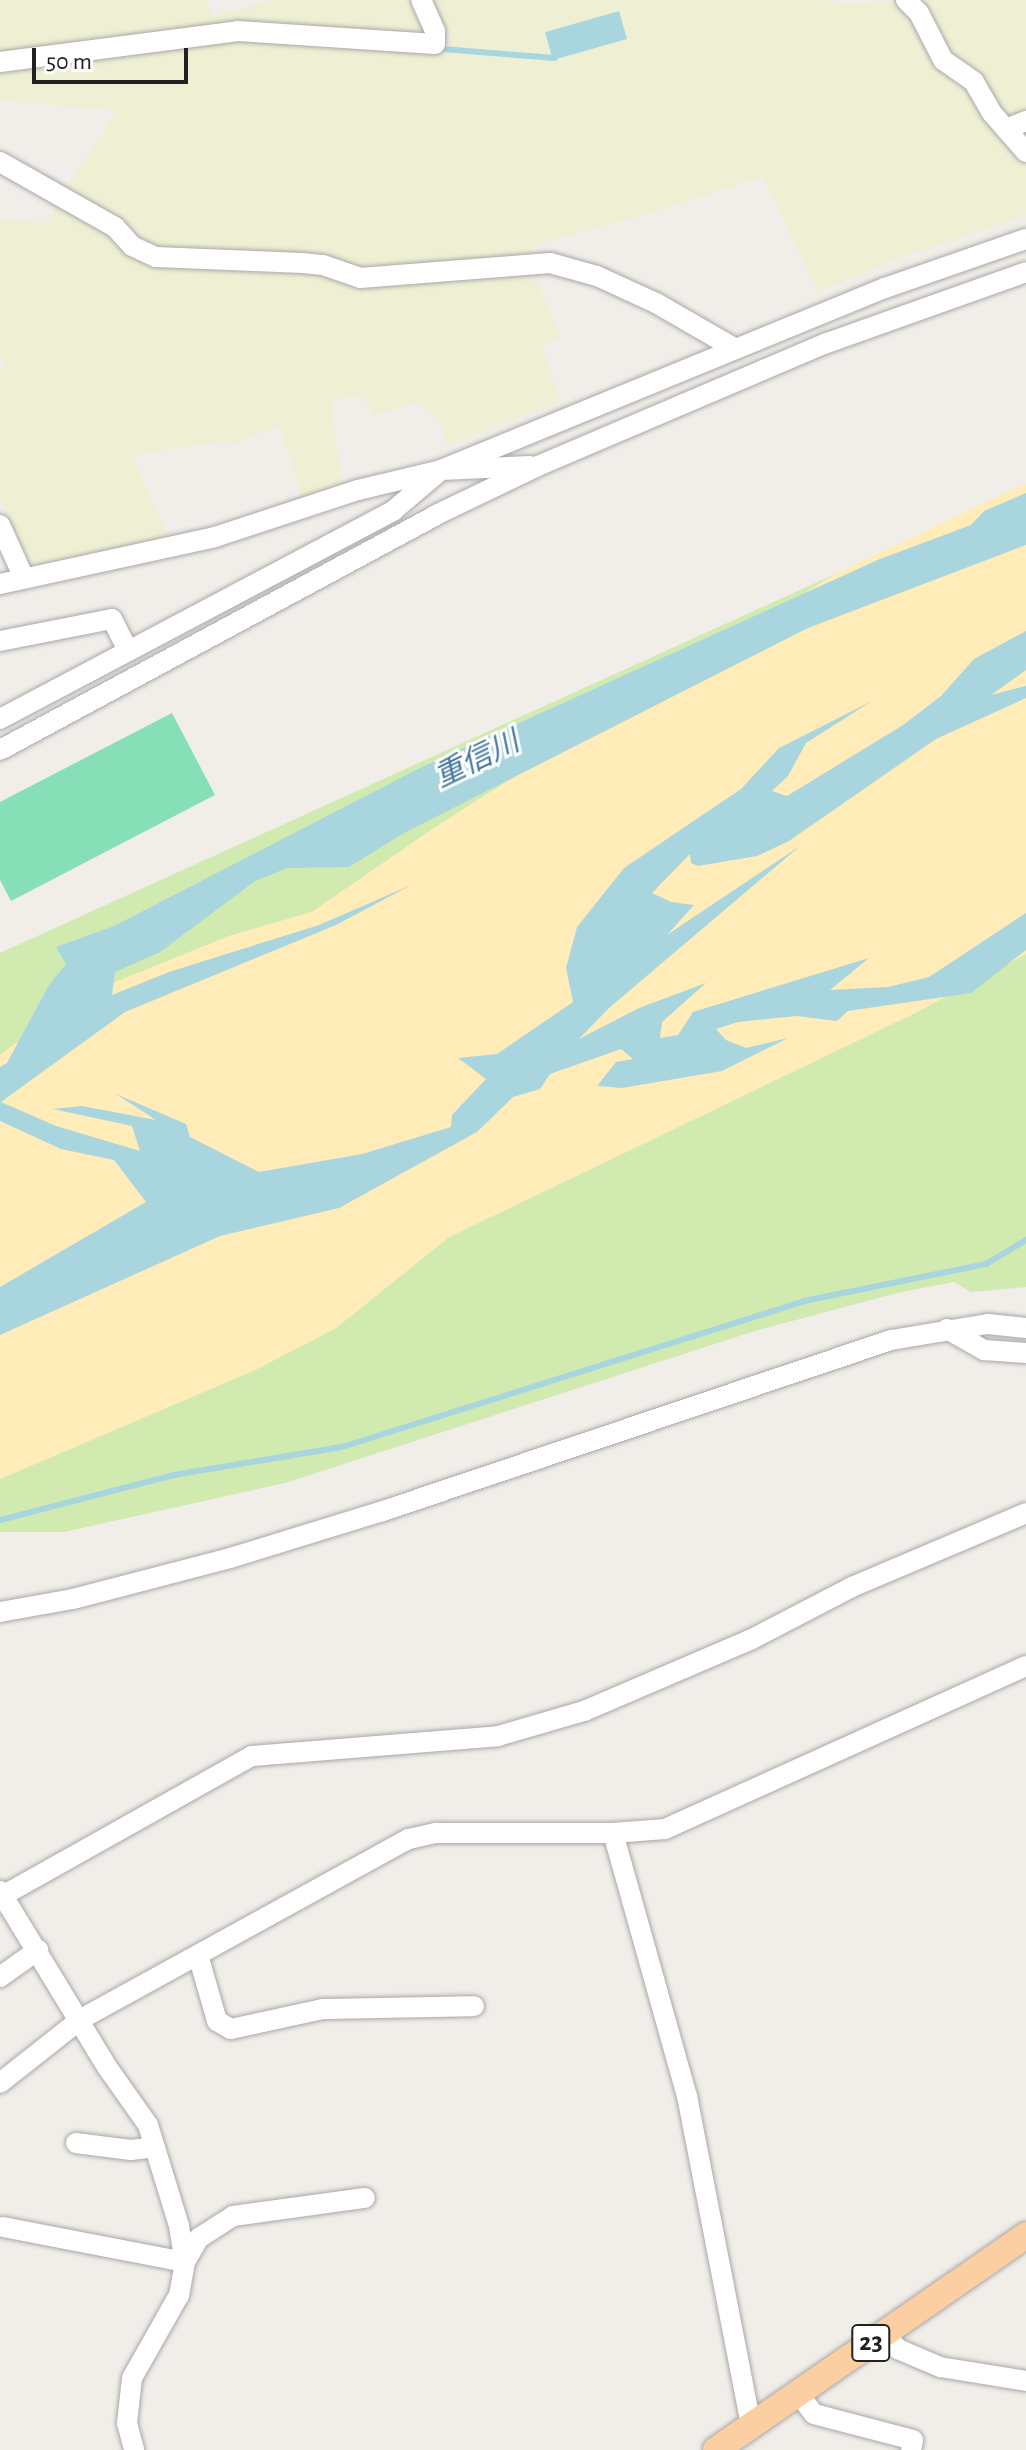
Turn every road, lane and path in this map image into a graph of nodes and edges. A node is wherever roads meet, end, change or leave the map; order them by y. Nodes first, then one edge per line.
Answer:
1 (421, 0) edge
2 (906, 0) edge
3 (0, 62) edge
4 (1026, 121) edge
5 (1006, 129) junction
6 (1026, 152) edge
7 (0, 162) edge
8 (1026, 239) edge
9 (1026, 272) edge
10 (734, 348) junction
11 (538, 466) junction
12 (441, 470) junction
13 (0, 525) edge
14 (24, 578) junction
15 (0, 584) edge
16 (0, 641) edge
17 (128, 650) junction
18 (0, 719) edge
19 (0, 750) edge
20 (1026, 1315) edge
21 (988, 1324) junction
22 (1026, 1328) edge
23 (947, 1329) junction
24 (1026, 1353) edge
25 (1026, 1513) edge
26 (0, 1612) edge
27 (1026, 1666) edge
28 (613, 1833) junction
29 (2, 1893) edge
30 (38, 1950) junction
31 (198, 1955) junction
32 (0, 1977) edge
33 (474, 2006) dead end
34 (81, 2019) junction
35 (0, 2083) edge
36 (76, 2143) dead end
37 (155, 2147) junction
38 (365, 2198) dead end
39 (3, 2227) dead end
40 (1026, 2235) edge
41 (185, 2262) junction
42 (884, 2334) junction
43 (1026, 2381) edge
44 (798, 2393) junction
45 (751, 2426) junction
46 (134, 2450) edge
47 (716, 2450) edge
48 (911, 2450) edge

1 - 3 street
2 - 5 street
4 - 5 street
5 - 6 street
7 - 10 street
8 - 10 street
9 - 11 street
10 - 12 street
11 - 12 street
11 - 19 street
12 - 14 street
12 - 17 street
13 - 14 street
14 - 15 street
16 - 17 street
17 - 18 street
20 - 21 street
21 - 22 street
21 - 23 street
23 - 24 street
23 - 26 street
25 - 29 street
27 - 28 street
28 - 31 street
28 - 45 street
29 - 30 street
30 - 32 street
30 - 34 street
31 - 33 street
31 - 34 street
34 - 35 street
34 - 37 street
36 - 37 street
37 - 41 street
38 - 41 street
39 - 41 street
40 - 42 main road, 23
41 - 46 street
42 - 43 street
42 - 44 main road, 23
44 - 45 main road, 23
44 - 48 street
45 - 47 main road, 23

